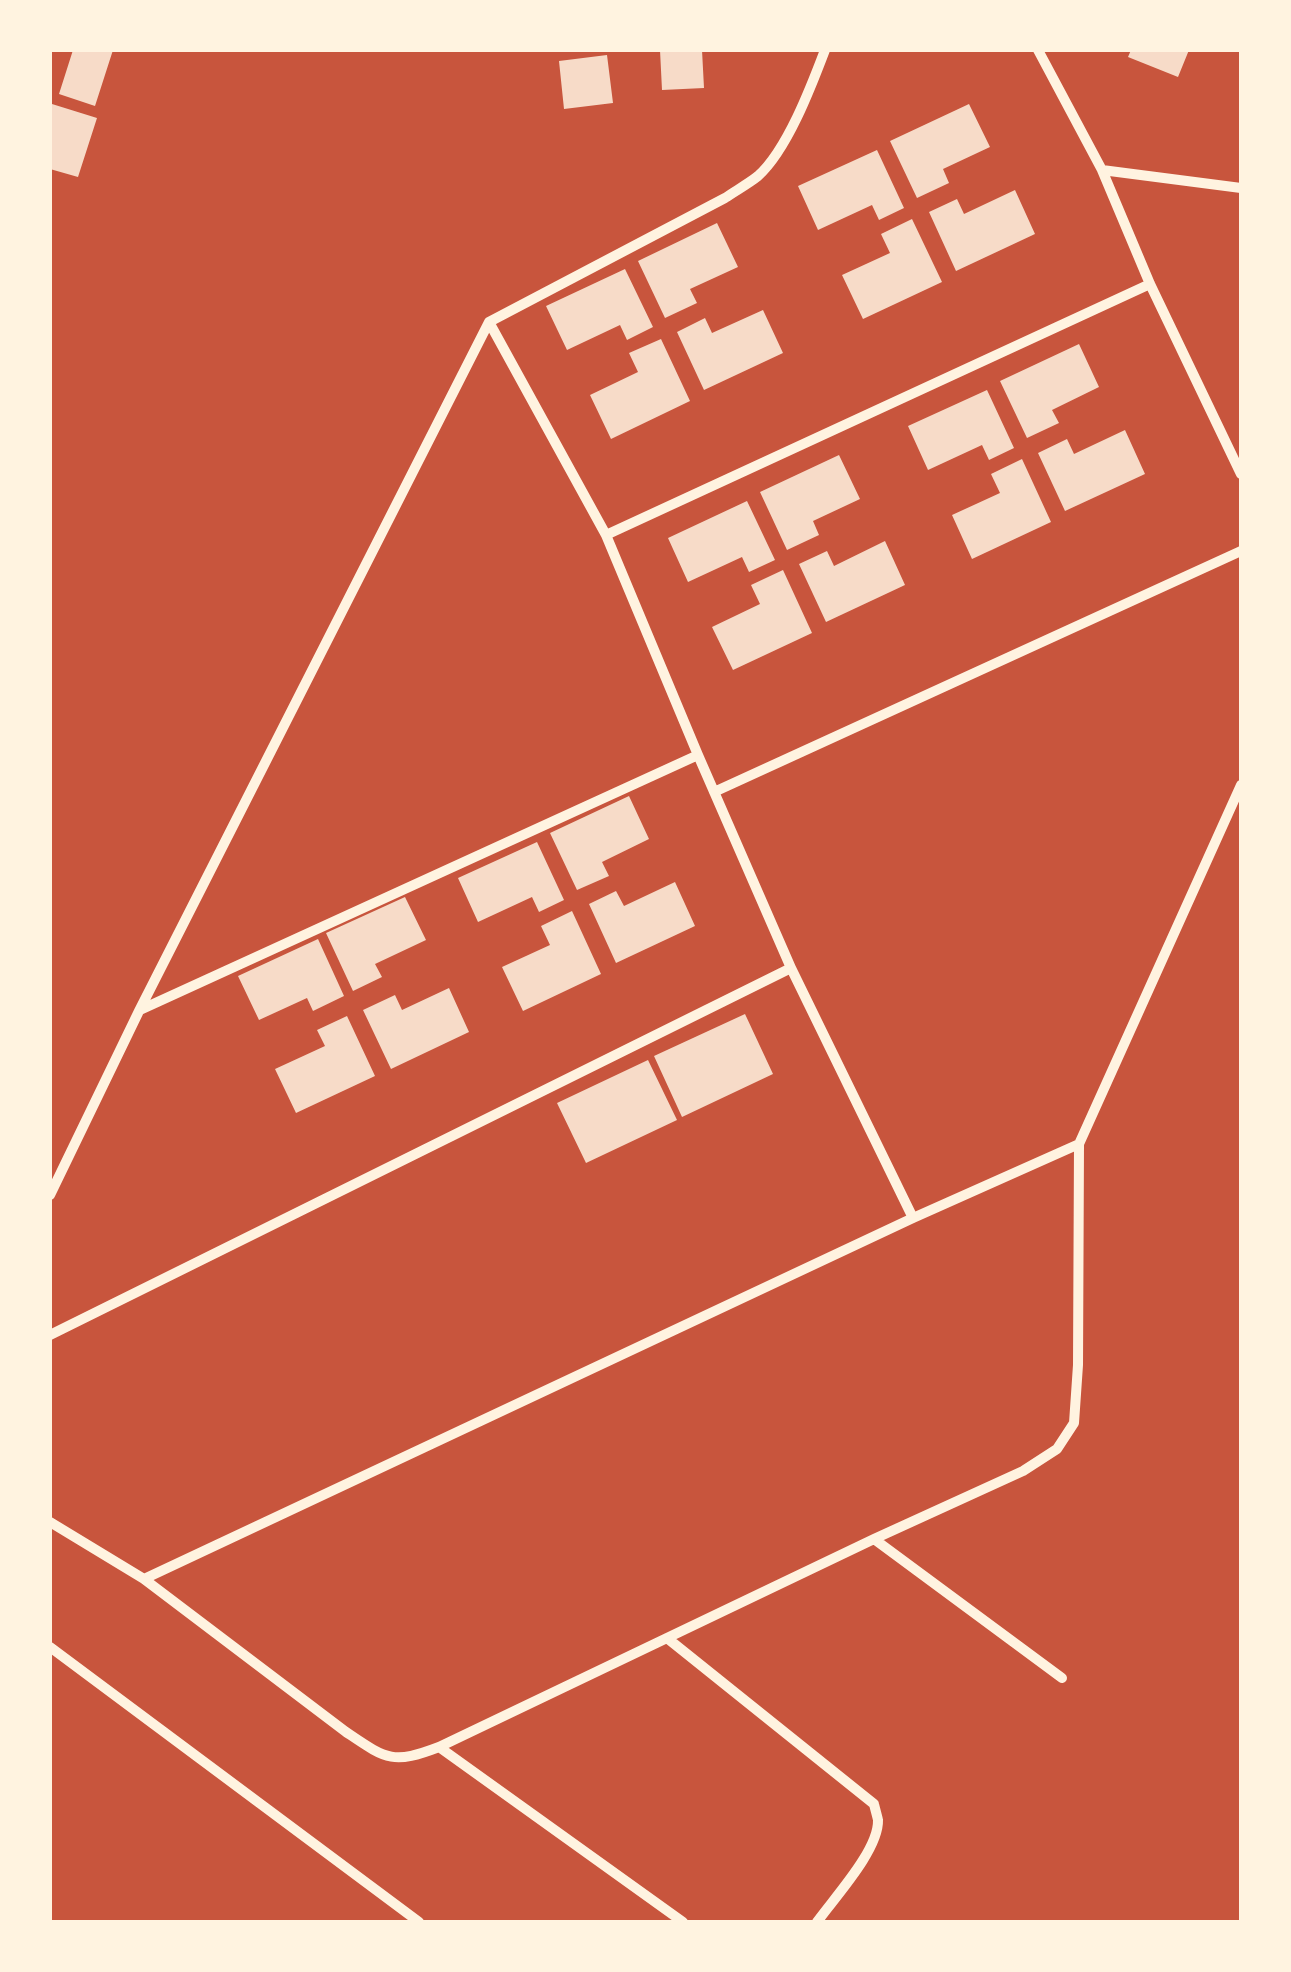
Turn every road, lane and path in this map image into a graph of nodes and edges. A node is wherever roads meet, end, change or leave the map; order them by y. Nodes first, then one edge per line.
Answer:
1 (824, 50) edge
2 (1038, 50) edge
3 (1102, 170) junction
4 (1241, 188) edge
5 (1150, 284) junction
6 (489, 322) junction
7 (1241, 474) edge
8 (606, 535) junction
9 (1241, 551) edge
10 (698, 755) junction
11 (1241, 785) edge
12 (714, 792) junction
13 (790, 968) junction
14 (139, 1010) junction
15 (1079, 1144) junction
16 (50, 1196) edge
17 (913, 1218) junction
18 (50, 1335) edge
19 (50, 1522) edge
20 (874, 1539) junction
21 (144, 1579) junction
22 (666, 1638) junction
23 (50, 1648) edge
24 (1062, 1678) dead end
25 (439, 1747) junction
26 (419, 1922) edge
27 (683, 1922) edge
28 (817, 1922) edge

1 - 6 street
2 - 3 street
3 - 4 street
3 - 5 street
5 - 7 street
5 - 8 street
6 - 8 street
6 - 14 street
8 - 10 street
9 - 12 street
10 - 12 street
10 - 14 street
11 - 15 street
12 - 13 street
13 - 17 street
13 - 18 street
14 - 16 street
15 - 17 street
15 - 20 street
17 - 21 street
19 - 21 street
20 - 22 street
20 - 24 street
21 - 25 street
22 - 25 street
22 - 28 street
23 - 26 street
25 - 27 street

